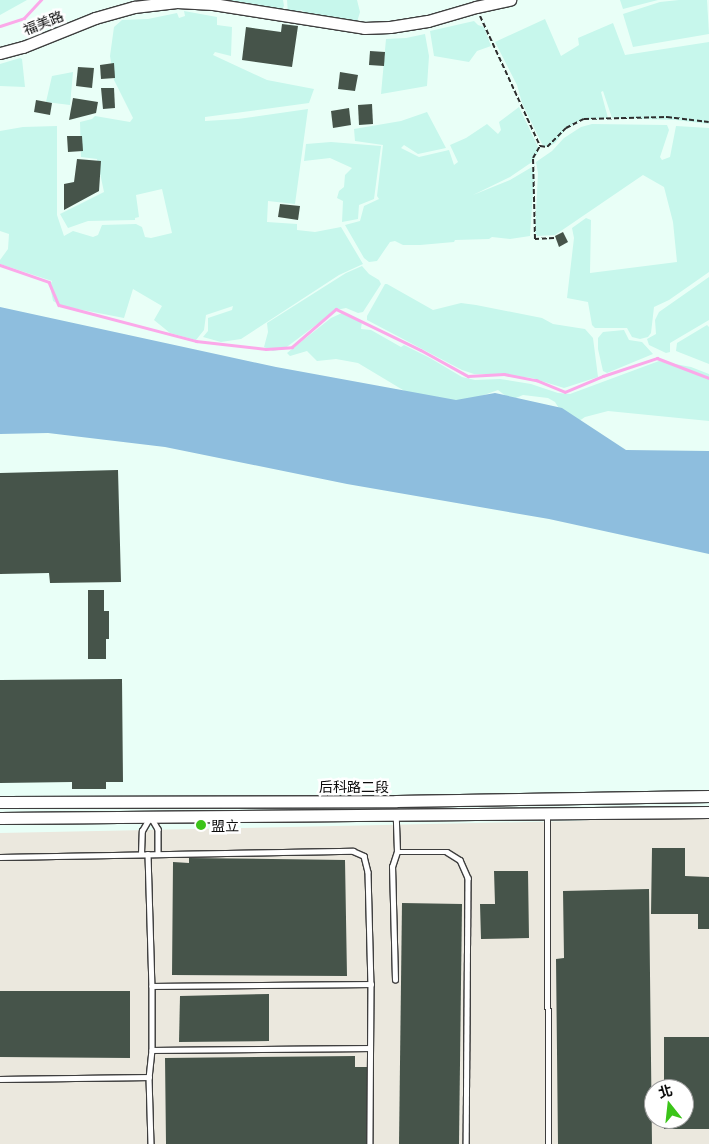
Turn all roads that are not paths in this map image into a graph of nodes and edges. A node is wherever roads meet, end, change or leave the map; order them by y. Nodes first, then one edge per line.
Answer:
1 (510, 0) edge
2 (0, 53) edge
3 (709, 796) edge
4 (547, 797) junction
5 (0, 802) edge
6 (151, 802) junction
7 (709, 812) edge
8 (396, 814) junction
9 (548, 814) junction
10 (151, 816) junction
11 (0, 818) edge
12 (397, 852) junction
13 (141, 854) junction
14 (148, 854) junction
15 (158, 854) junction
16 (0, 857) edge
17 (395, 980) dead end
18 (371, 984) junction
19 (152, 986) junction
20 (370, 1048) junction
21 (152, 1050) junction
22 (149, 1077) junction
23 (0, 1079) edge
24 (152, 1144) edge
25 (370, 1144) edge
26 (466, 1144) edge
27 (549, 1144) edge

1 - 2 street, 福美路
3 - 4 street, 后科路二段
4 - 6 street, 后科路二段
4 - 9 street
5 - 6 street, 后科路二段
6 - 10 street
7 - 9 street, 后科路二段
8 - 9 street, 后科路二段
8 - 10 street, 后科路二段
8 - 12 lane
9 - 27 lane
10 - 11 street, 后科路二段
10 - 13 lane
10 - 15 lane
12 - 17 lane
12 - 26 lane
13 - 14 lane
13 - 16 lane
14 - 15 lane
14 - 19 lane
15 - 18 lane
18 - 19 lane
18 - 20 lane
19 - 21 lane
20 - 21 lane
20 - 25 lane
21 - 22 lane
22 - 23 lane
22 - 24 lane

